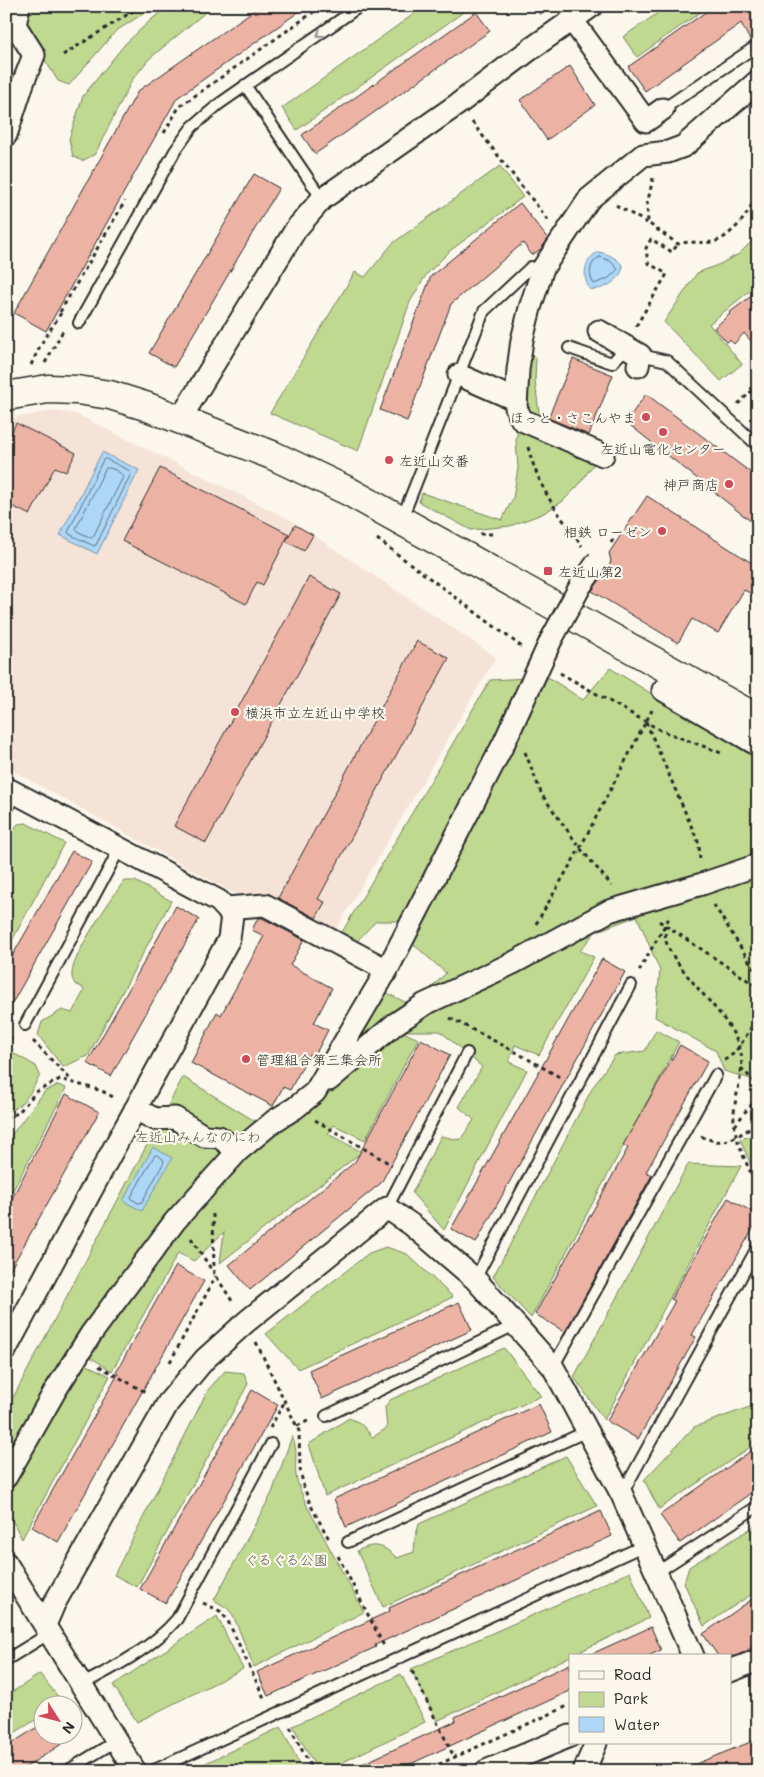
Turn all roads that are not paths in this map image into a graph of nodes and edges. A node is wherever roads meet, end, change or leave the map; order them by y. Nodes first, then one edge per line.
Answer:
1 (20, 6) edge
2 (360, 6) edge
3 (592, 6) edge
4 (572, 20) junction
5 (758, 45) edge
6 (758, 82) edge
7 (245, 85) junction
8 (662, 109) joint
9 (6, 134) edge
10 (322, 199) junction
11 (563, 238) junction
12 (531, 267) joint
13 (74, 320) road end
14 (599, 331) dead end
15 (568, 348) dead end
16 (639, 361) junction
17 (459, 375) junction
18 (6, 396) edge
19 (519, 410) junction
20 (179, 421) junction
21 (758, 446) edge
22 (603, 455) dead end
23 (401, 521) junction
24 (598, 562) road end
25 (663, 690) dead end
26 (758, 719) edge
27 (758, 745) edge
28 (10, 797) edge
29 (120, 848) junction
30 (758, 865) edge
31 (226, 908) junction
32 (387, 970) junction
33 (631, 985) road end
34 (25, 1025) dead end
35 (467, 1053) dead end
36 (716, 1075) dead end
37 (315, 1092) junction
38 (135, 1109) junction
39 (238, 1151) junction
40 (387, 1208) junction
41 (758, 1246) edge
42 (475, 1279) junction
43 (515, 1325) junction
44 (6, 1349) edge
45 (553, 1367) junction
46 (326, 1416) dead end
47 (587, 1431) junction
48 (271, 1444) road end
49 (6, 1477) edge
50 (622, 1495) junction
51 (758, 1506) edge
52 (348, 1542) dead end
53 (643, 1546) junction
54 (6, 1563) edge
55 (656, 1573) junction
56 (47, 1629) junction
57 (692, 1654) edge
58 (6, 1660) edge
59 (758, 1660) edge
60 (732, 1670) edge
61 (81, 1685) junction
62 (569, 1736) edge
63 (116, 1740) junction
64 (596, 1744) edge
65 (67, 1771) edge
66 (135, 1771) edge
67 (152, 1771) edge
68 (486, 1771) edge
69 (584, 1771) edge

1 - 9 street
2 -> 7 lane
3 - 4 street
4 - 8 street
4 - 10 street
5 - 8 lane
6 - 11 street
7 - 10 lane
7 - 13 lane
10 - 20 street
11 - 12 street
11 - 19 street
12 - 17 lane
14 - 16 street
15 - 16 lane
16 - 21 lane
17 - 19 street
17 - 23 lane
18 - 20 street
19 - 22 street
20 - 23 street
23 - 26 street
24 - 32 street, bridge
25 - 27 street
28 - 29 street
29 - 31 street
29 - 34 lane
30 - 37 street
31 - 32 street
31 - 38 street
32 - 37 street
33 - 42 lane
35 - 40 lane
36 - 45 lane
37 - 39 street
38 - 39 street
38 - 44 street
39 - 49 street
40 - 42 street
40 - 56 street
41 - 50 lane
42 - 43 street
43 - 45 street
43 - 46 lane
45 - 47 street
47 - 50 street
47 - 52 lane
48 - 61 lane
50 - 53 street
51 - 55 lane
53 - 55 street
53 - 67 lane
54 - 56 street
55 - 57 street
56 - 58 lane
56 - 61 street
59 - 60 street
61 - 63 street
62 - 68 street
63 - 65 lane
63 - 66 street
64 - 69 street

